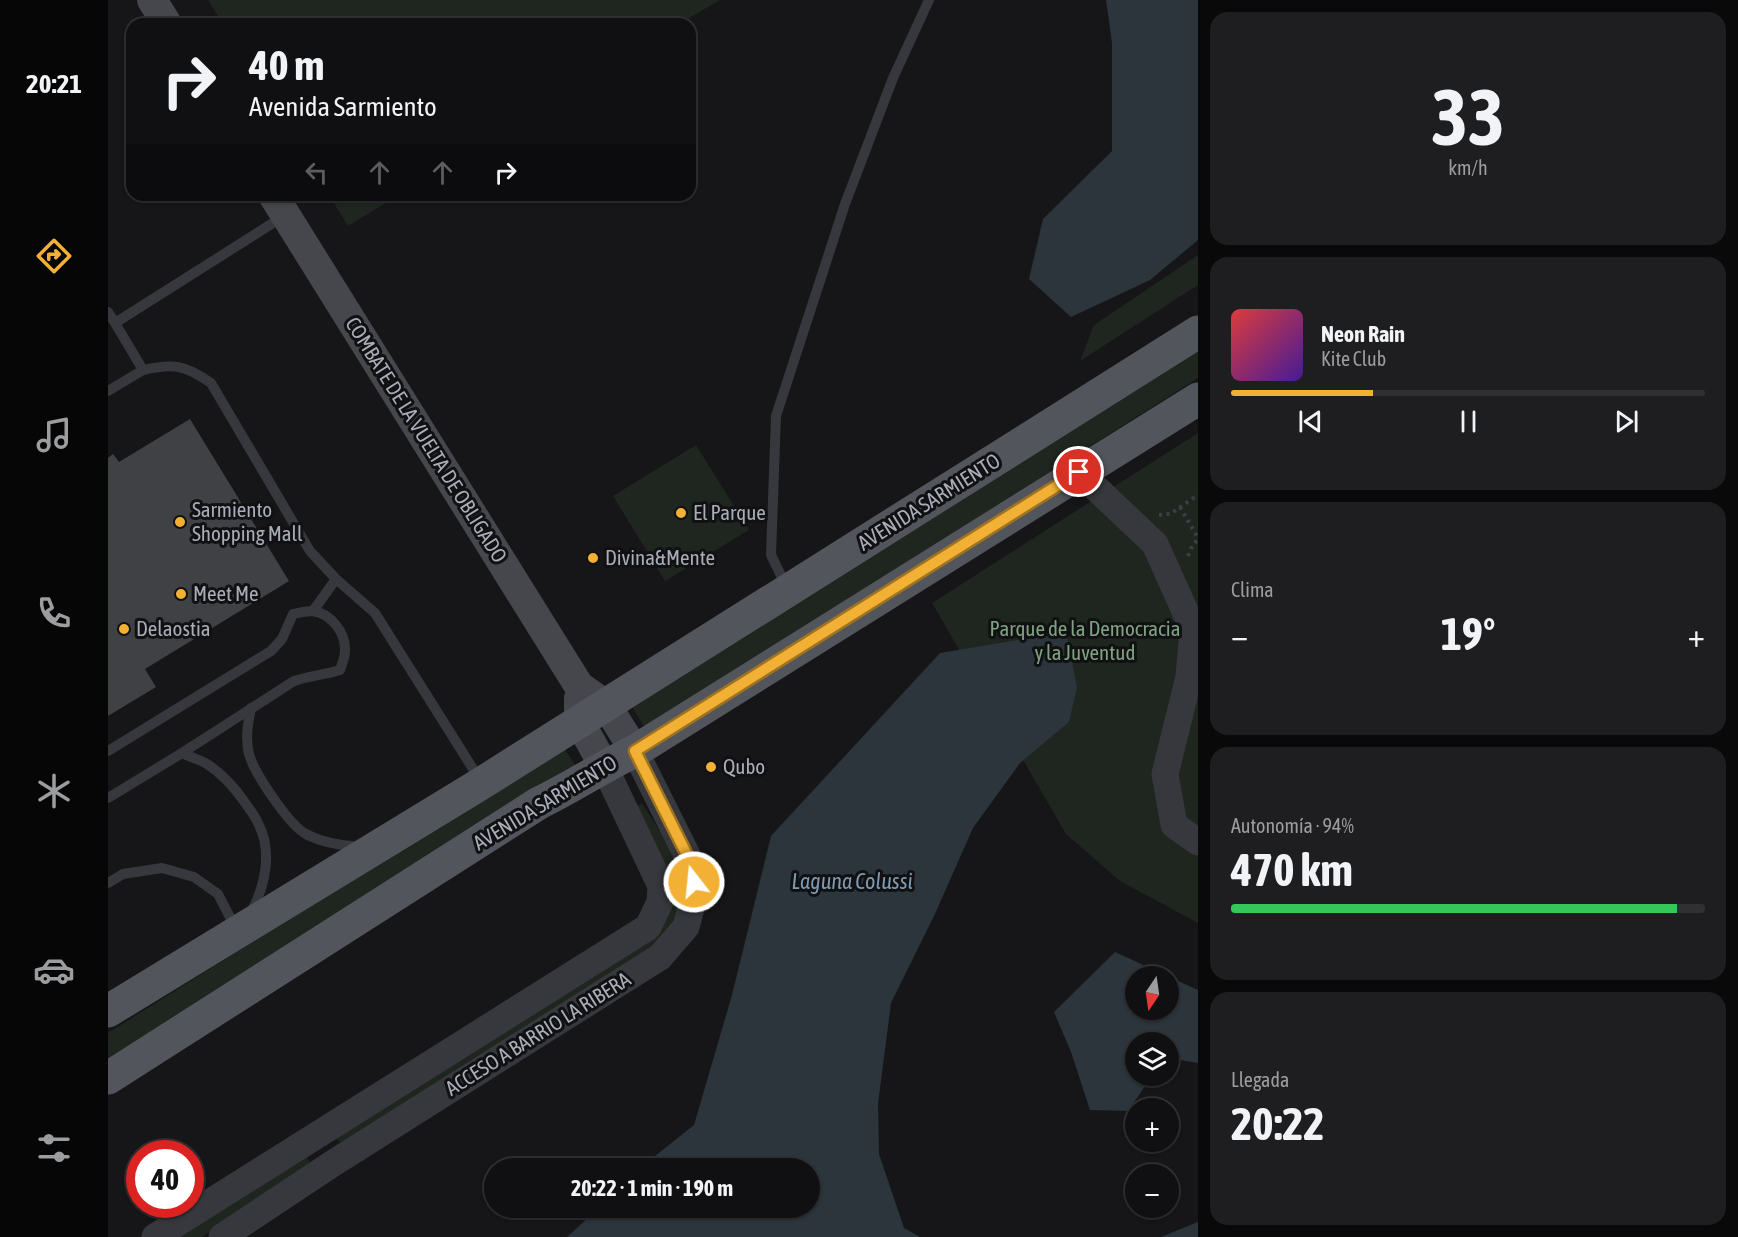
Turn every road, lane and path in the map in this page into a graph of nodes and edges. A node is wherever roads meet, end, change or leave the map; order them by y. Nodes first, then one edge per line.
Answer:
1 (152, 0) edge
2 (929, 0) edge
3 (163, 18) edge
4 (280, 205) edge
5 (108, 312) edge
6 (115, 323) junction
7 (1198, 332) edge
8 (143, 370) junction
9 (108, 391) edge
10 (1198, 399) edge
11 (1079, 472) junction
12 (1180, 507) dead end
13 (1198, 538) edge
14 (336, 579) junction
15 (788, 591) junction
16 (313, 611) junction
17 (251, 708) junction
18 (593, 713) junction
19 (108, 751) edge
20 (635, 751) junction
21 (182, 753) junction
22 (604, 766) junction
23 (482, 783) junction
24 (108, 798) edge
25 (1198, 842) edge
26 (375, 849) junction
27 (108, 883) edge
28 (241, 930) junction
29 (108, 1011) edge
30 (108, 1078) edge
31 (313, 1136) junction
32 (335, 1162) junction
33 (155, 1237) edge
34 (222, 1237) edge

1 - 3 main road
2 - 15 lane
4 - 6 lane
4 - 18 main road, COMBATE DE LA VUELTA DE OBLIGADO
5 - 6 lane
6 - 8 lane
7 - 15 main road, AVENIDA SARMIENTO
8 - 9 lane
8 - 14 lane
10 - 11 main road, AVENIDA SARMIENTO
11 - 20 main road, AVENIDA SARMIENTO
11 - 25 street
12 - 13 path
14 - 16 lane
14 - 23 lane
15 - 18 main road, AVENIDA SARMIENTO
16 - 17 lane
16 - 19 lane
17 - 21 lane
17 - 26 lane
18 - 20 main road, COMBATE DE LA VUELTA DE OBLIGADO
18 - 22 main road, COMBATE DE LA VUELTA DE OBLIGADO
18 - 23 main road, AVENIDA SARMIENTO
20 - 22 main road, AVENIDA SARMIENTO
20 - 32 street, ACCESO A BARRIO LA RIBERA
21 - 24 lane
21 - 28 lane
22 - 30 main road, AVENIDA SARMIENTO
22 - 31 street
23 - 26 main road, AVENIDA SARMIENTO
26 - 28 main road, AVENIDA SARMIENTO
27 - 28 lane
28 - 29 main road, AVENIDA SARMIENTO
31 - 32 street
31 - 33 street
32 - 34 street, ACCESO A BARRIO LA RIBERA

